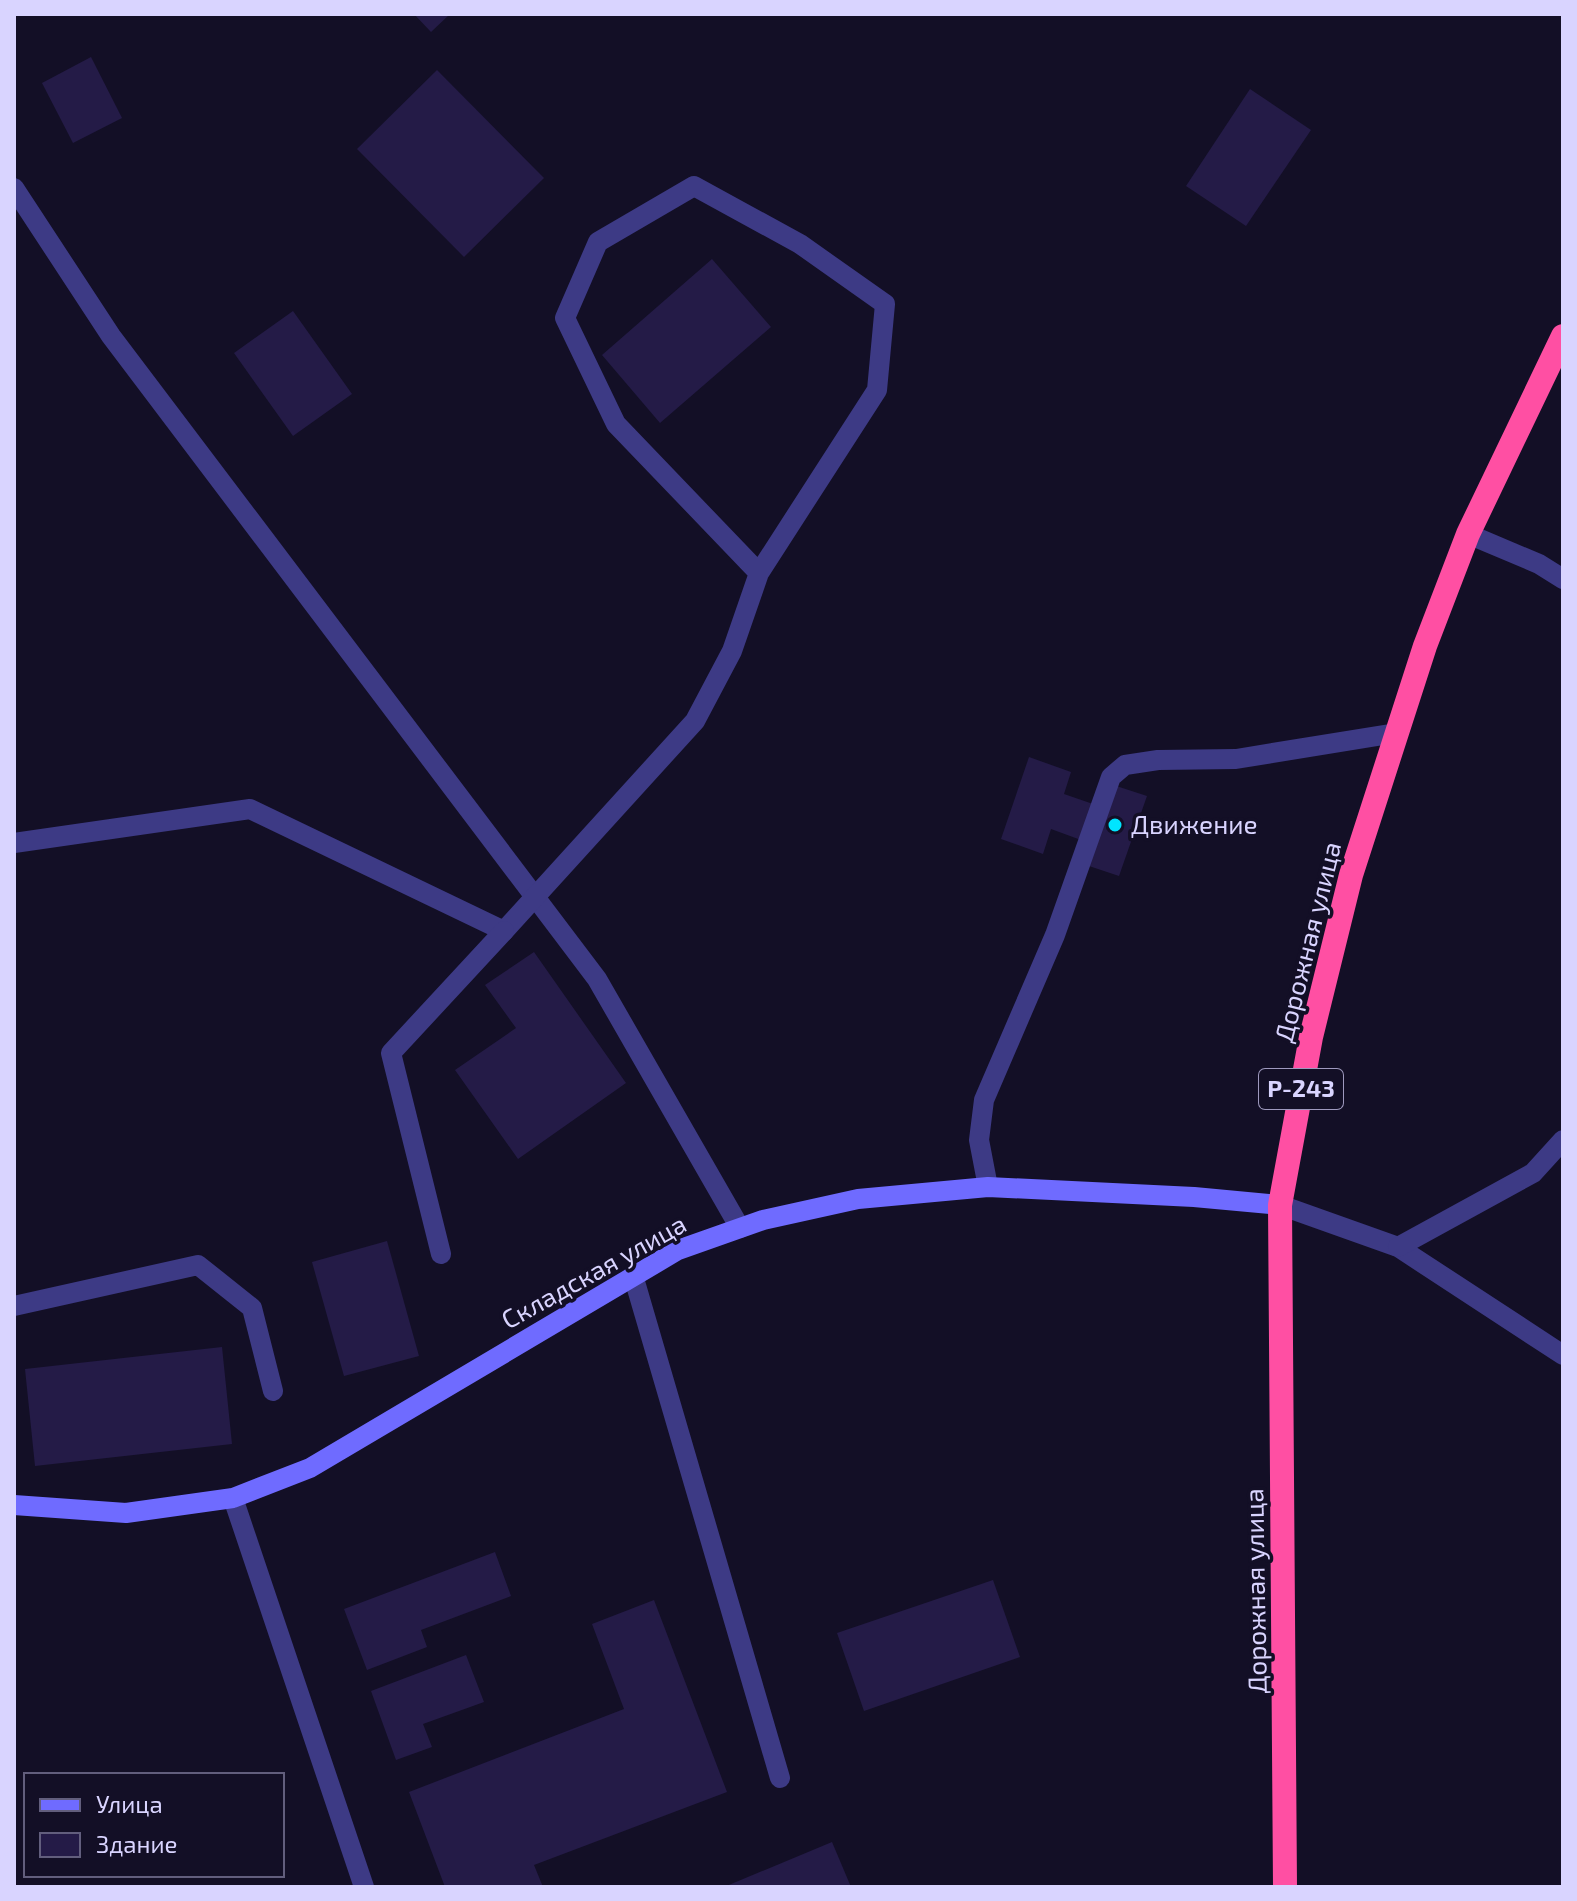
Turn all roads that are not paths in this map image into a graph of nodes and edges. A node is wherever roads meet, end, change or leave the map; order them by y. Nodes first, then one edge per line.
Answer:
1 (14, 188) edge
2 (1563, 336) edge
3 (1468, 534) junction
4 (759, 573) junction
5 (1563, 579) edge
6 (1396, 733) junction
7 (14, 843) edge
8 (533, 897) junction
9 (504, 931) junction
10 (1563, 1140) edge
11 (988, 1187) junction
12 (1280, 1205) junction
13 (740, 1228) junction
14 (1398, 1247) junction
15 (441, 1254) dead end
16 (633, 1275) junction
17 (14, 1306) edge
18 (1563, 1355) edge
19 (273, 1391) dead end
20 (233, 1498) junction
21 (14, 1505) edge
22 (780, 1778) dead end
23 (364, 1887) edge
24 (1285, 1887) edge

1 - 8 lane
2 - 3 highway, Дорожная улица / Р-243
3 - 5 lane
3 - 6 highway, Дорожная улица / Р-243
4 - 4 lane
4 - 8 lane
6 - 11 lane
6 - 12 highway, Дорожная улица / Р-243
7 - 9 lane
8 - 9 lane
8 - 13 lane
9 - 15 lane
10 - 14 lane
11 - 12 street, Складская улица
11 - 13 street, Складская улица
12 - 14 lane
12 - 24 highway, Дорожная улица / Р-243
13 - 16 street, Складская улица
14 - 18 lane
16 - 20 street, Складская улица
16 - 22 lane
17 - 19 lane
20 - 21 street, Складская улица
20 - 23 lane

